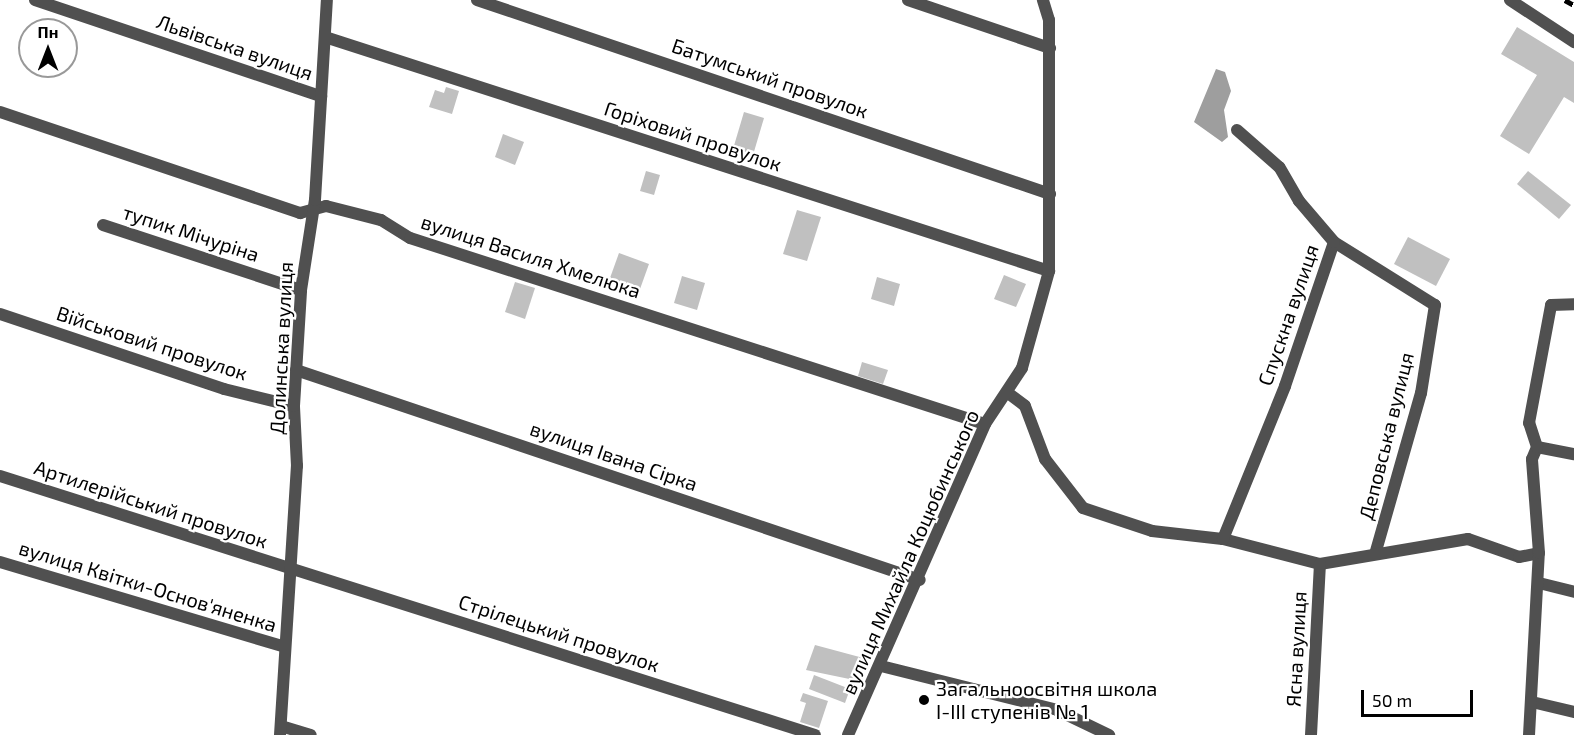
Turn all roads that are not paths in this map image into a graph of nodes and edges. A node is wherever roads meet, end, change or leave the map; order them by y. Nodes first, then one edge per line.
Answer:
1 (35, 0) edge
2 (327, 0) edge
3 (477, 0) edge
4 (908, 0) edge
5 (1043, 0) edge
6 (1510, 0) edge
7 (325, 37) junction
8 (1574, 42) edge
9 (1050, 48) junction
10 (321, 96) junction
11 (0, 112) edge
12 (1237, 130) dead end
13 (1050, 194) junction
14 (313, 210) junction
15 (103, 225) dead end
16 (1334, 242) junction
17 (1049, 271) junction
18 (301, 290) junction
19 (1574, 304) edge
20 (0, 314) edge
21 (296, 370) junction
22 (1008, 393) junction
23 (294, 406) junction
24 (985, 424) junction
25 (1537, 447) junction
26 (1574, 454) edge
27 (0, 476) edge
28 (1223, 539) junction
29 (1376, 551) junction
30 (1539, 553) junction
31 (0, 561) edge
32 (1320, 564) junction
33 (290, 569) junction
34 (920, 580) junction
35 (1539, 583) junction
36 (1574, 592) edge
37 (285, 647) junction
38 (881, 666) junction
39 (1532, 702) junction
40 (1574, 712) edge
41 (280, 730) edge
42 (311, 735) edge
43 (815, 735) edge
44 (848, 735) edge
45 (1109, 735) edge
46 (1311, 735) edge
47 (1528, 735) edge

1 - 10 street, Львівська вулиця
2 - 7 street, Долинська вулиця
3 - 13 street, Батумський провулок
4 - 9 street
5 - 9 street, вулиця Михайла Коцюбинського
6 - 8 street
7 - 10 street, Долинська вулиця
7 - 17 street, Горіховий провулок
9 - 13 street, вулиця Михайла Коцюбинського
10 - 14 street, Долинська вулиця
11 - 14 street, вулиця Василя Хмелюка
12 - 16 street, Спускна вулиця
13 - 17 street, вулиця Михайла Коцюбинського
14 - 18 street, Долинська вулиця
14 - 24 street, вулиця Василя Хмелюка
15 - 18 street, тупик Мічуріна
16 - 28 street, Спускна вулиця
16 - 29 street, Деповська вулиця
17 - 22 street, вулиця Михайла Коцюбинського
18 - 21 street, Долинська вулиця
19 - 25 street
20 - 23 street, Військовий провулок
21 - 23 street, Долинська вулиця
21 - 34 street, вулиця Івана Сірка
22 - 24 street, вулиця Михайла Коцюбинського
22 - 28 street
23 - 33 street, Долинська вулиця
24 - 34 street, вулиця Михайла Коцюбинського
25 - 26 street
25 - 30 street
27 - 33 street, Артилерійський провулок
28 - 32 street
29 - 30 street
29 - 32 street
30 - 35 street
31 - 37 street, вулиця Квітки-Основ'яненка
32 - 46 street, Ясна вулиця
33 - 37 street, Долинська вулиця
33 - 43 street, Стрілецький провулок
34 - 38 street, вулиця Михайла Коцюбинського
35 - 36 street
35 - 39 street
37 - 41 street, Долинська вулиця
38 - 44 street, вулиця Михайла Коцюбинського
38 - 45 street
39 - 40 street
39 - 47 street
41 - 42 street

